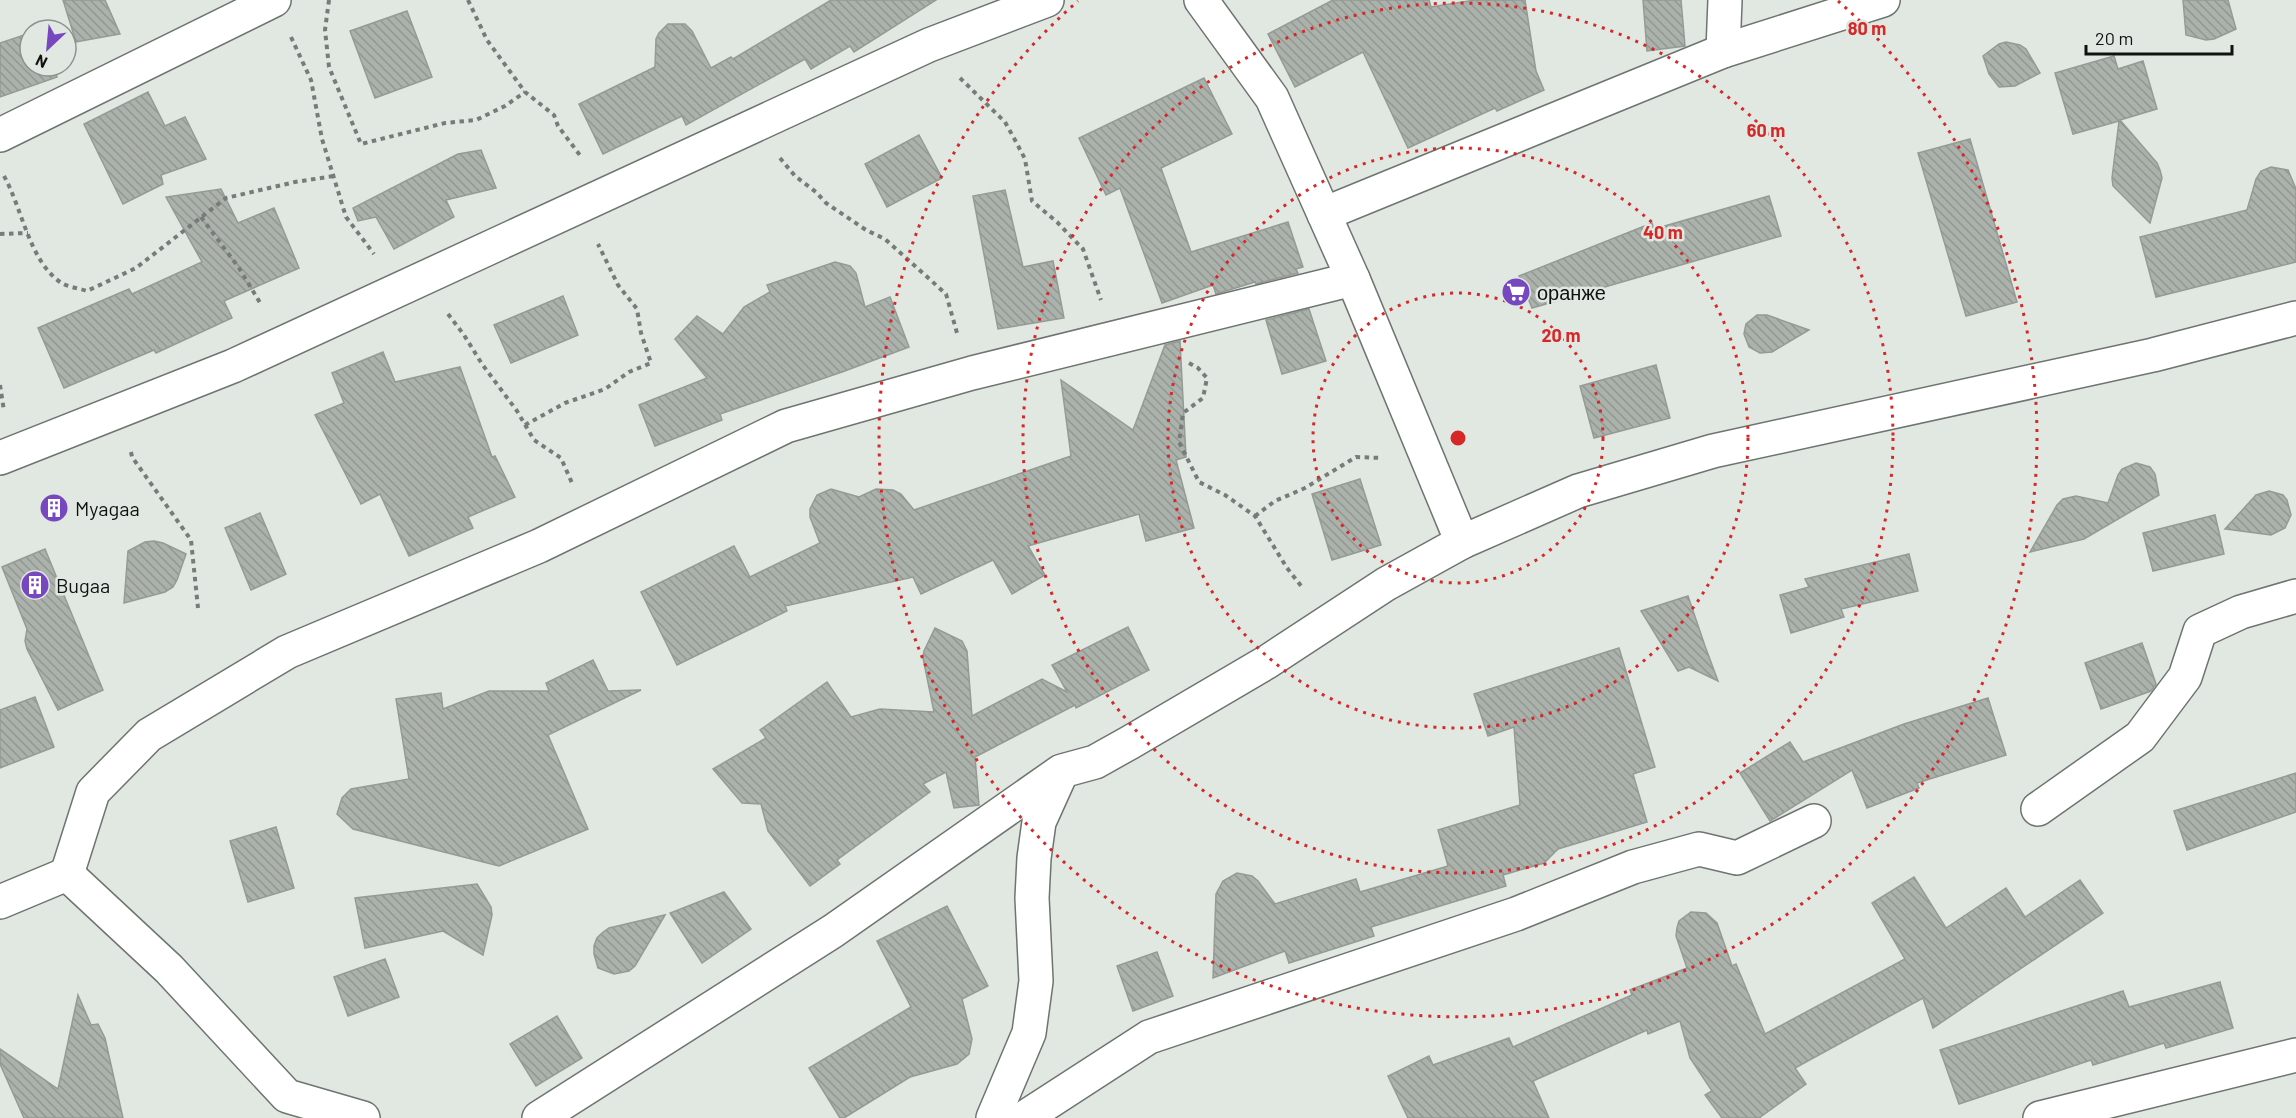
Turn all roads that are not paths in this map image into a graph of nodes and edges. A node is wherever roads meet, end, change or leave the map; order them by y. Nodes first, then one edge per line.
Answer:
1 (274, 0) edge
2 (1047, 0) edge
3 (1201, 0) edge
4 (1725, 0) edge
5 (1883, 0) edge
6 (1723, 51) junction
7 (0, 135) edge
8 (1324, 214) junction
9 (1353, 279) junction
10 (2296, 318) edge
11 (0, 458) edge
12 (1462, 542) junction
13 (2296, 596) edge
14 (1062, 771) junction
15 (2038, 809) dead end
16 (1814, 821) dead end
17 (67, 874) junction
18 (0, 902) edge
19 (2296, 1055) edge
20 (363, 1118) edge
21 (539, 1118) edge
22 (993, 1118) edge
23 (1024, 1118) edge
24 (2040, 1118) edge

1 - 7 street
2 - 11 street
3 - 8 street
4 - 6 street
5 - 6 street
6 - 8 street
8 - 9 street
9 - 12 street
9 - 17 street
10 - 12 street
12 - 14 street
13 - 15 street
14 - 21 street
14 - 22 street
16 - 23 street
17 - 18 street
17 - 20 street
19 - 24 street

